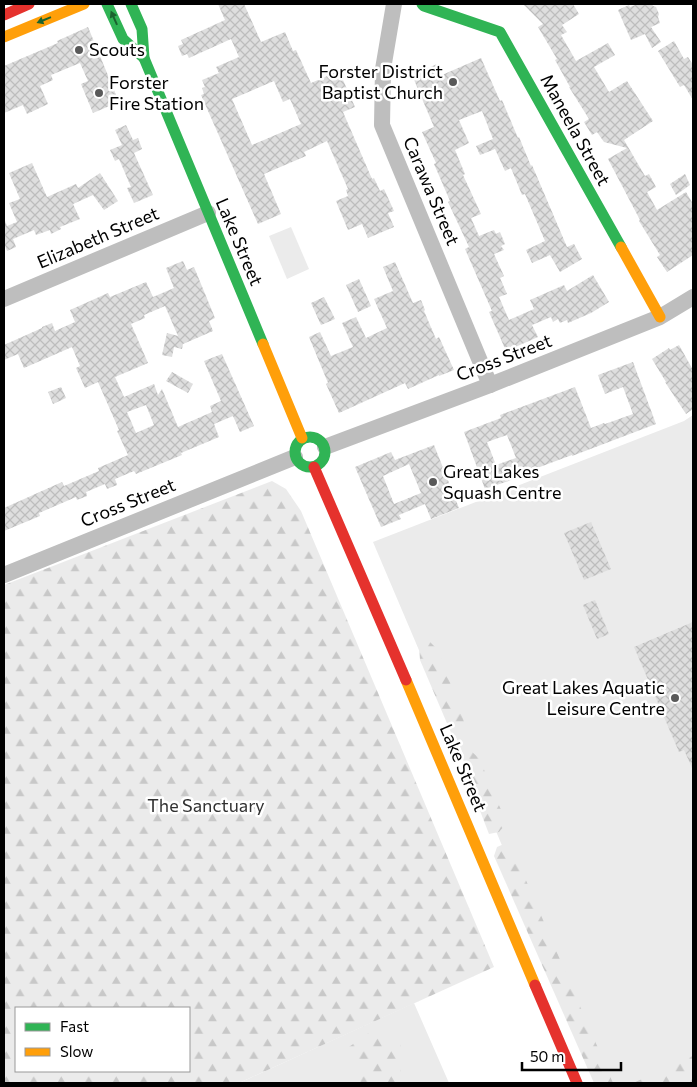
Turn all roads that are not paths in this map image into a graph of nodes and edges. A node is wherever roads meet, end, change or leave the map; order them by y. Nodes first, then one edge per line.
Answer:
1 (29, 4) edge
2 (84, 4) edge
3 (107, 4) edge
4 (131, 4) edge
5 (394, 4) edge
6 (422, 4) edge
7 (4, 15) edge
8 (4, 37) edge
9 (144, 58) junction
10 (208, 213) junction
11 (693, 297) edge
12 (4, 299) edge
13 (660, 317) junction
14 (490, 385) junction
15 (302, 438) junction
16 (325, 447) junction
17 (295, 457) junction
18 (314, 467) junction
19 (4, 575) edge
20 (577, 1083) edge

1 - 7 street
2 -> 8 street
9 -> 3 street, Lake Street
4 - 9 street, Lake Street
5 - 14 street, Carawa Street
6 - 13 street, Maneela Street
9 - 10 street, Lake Street
10 - 12 street, Elizabeth Street
10 - 15 street, Lake Street
11 - 13 street, Cross Street
13 - 14 street, Cross Street
14 - 16 street, Cross Street
15 - 16 street
15 - 17 street
16 - 18 street
17 - 18 street
17 - 19 street, Cross Street
18 - 20 street, Lake Street

